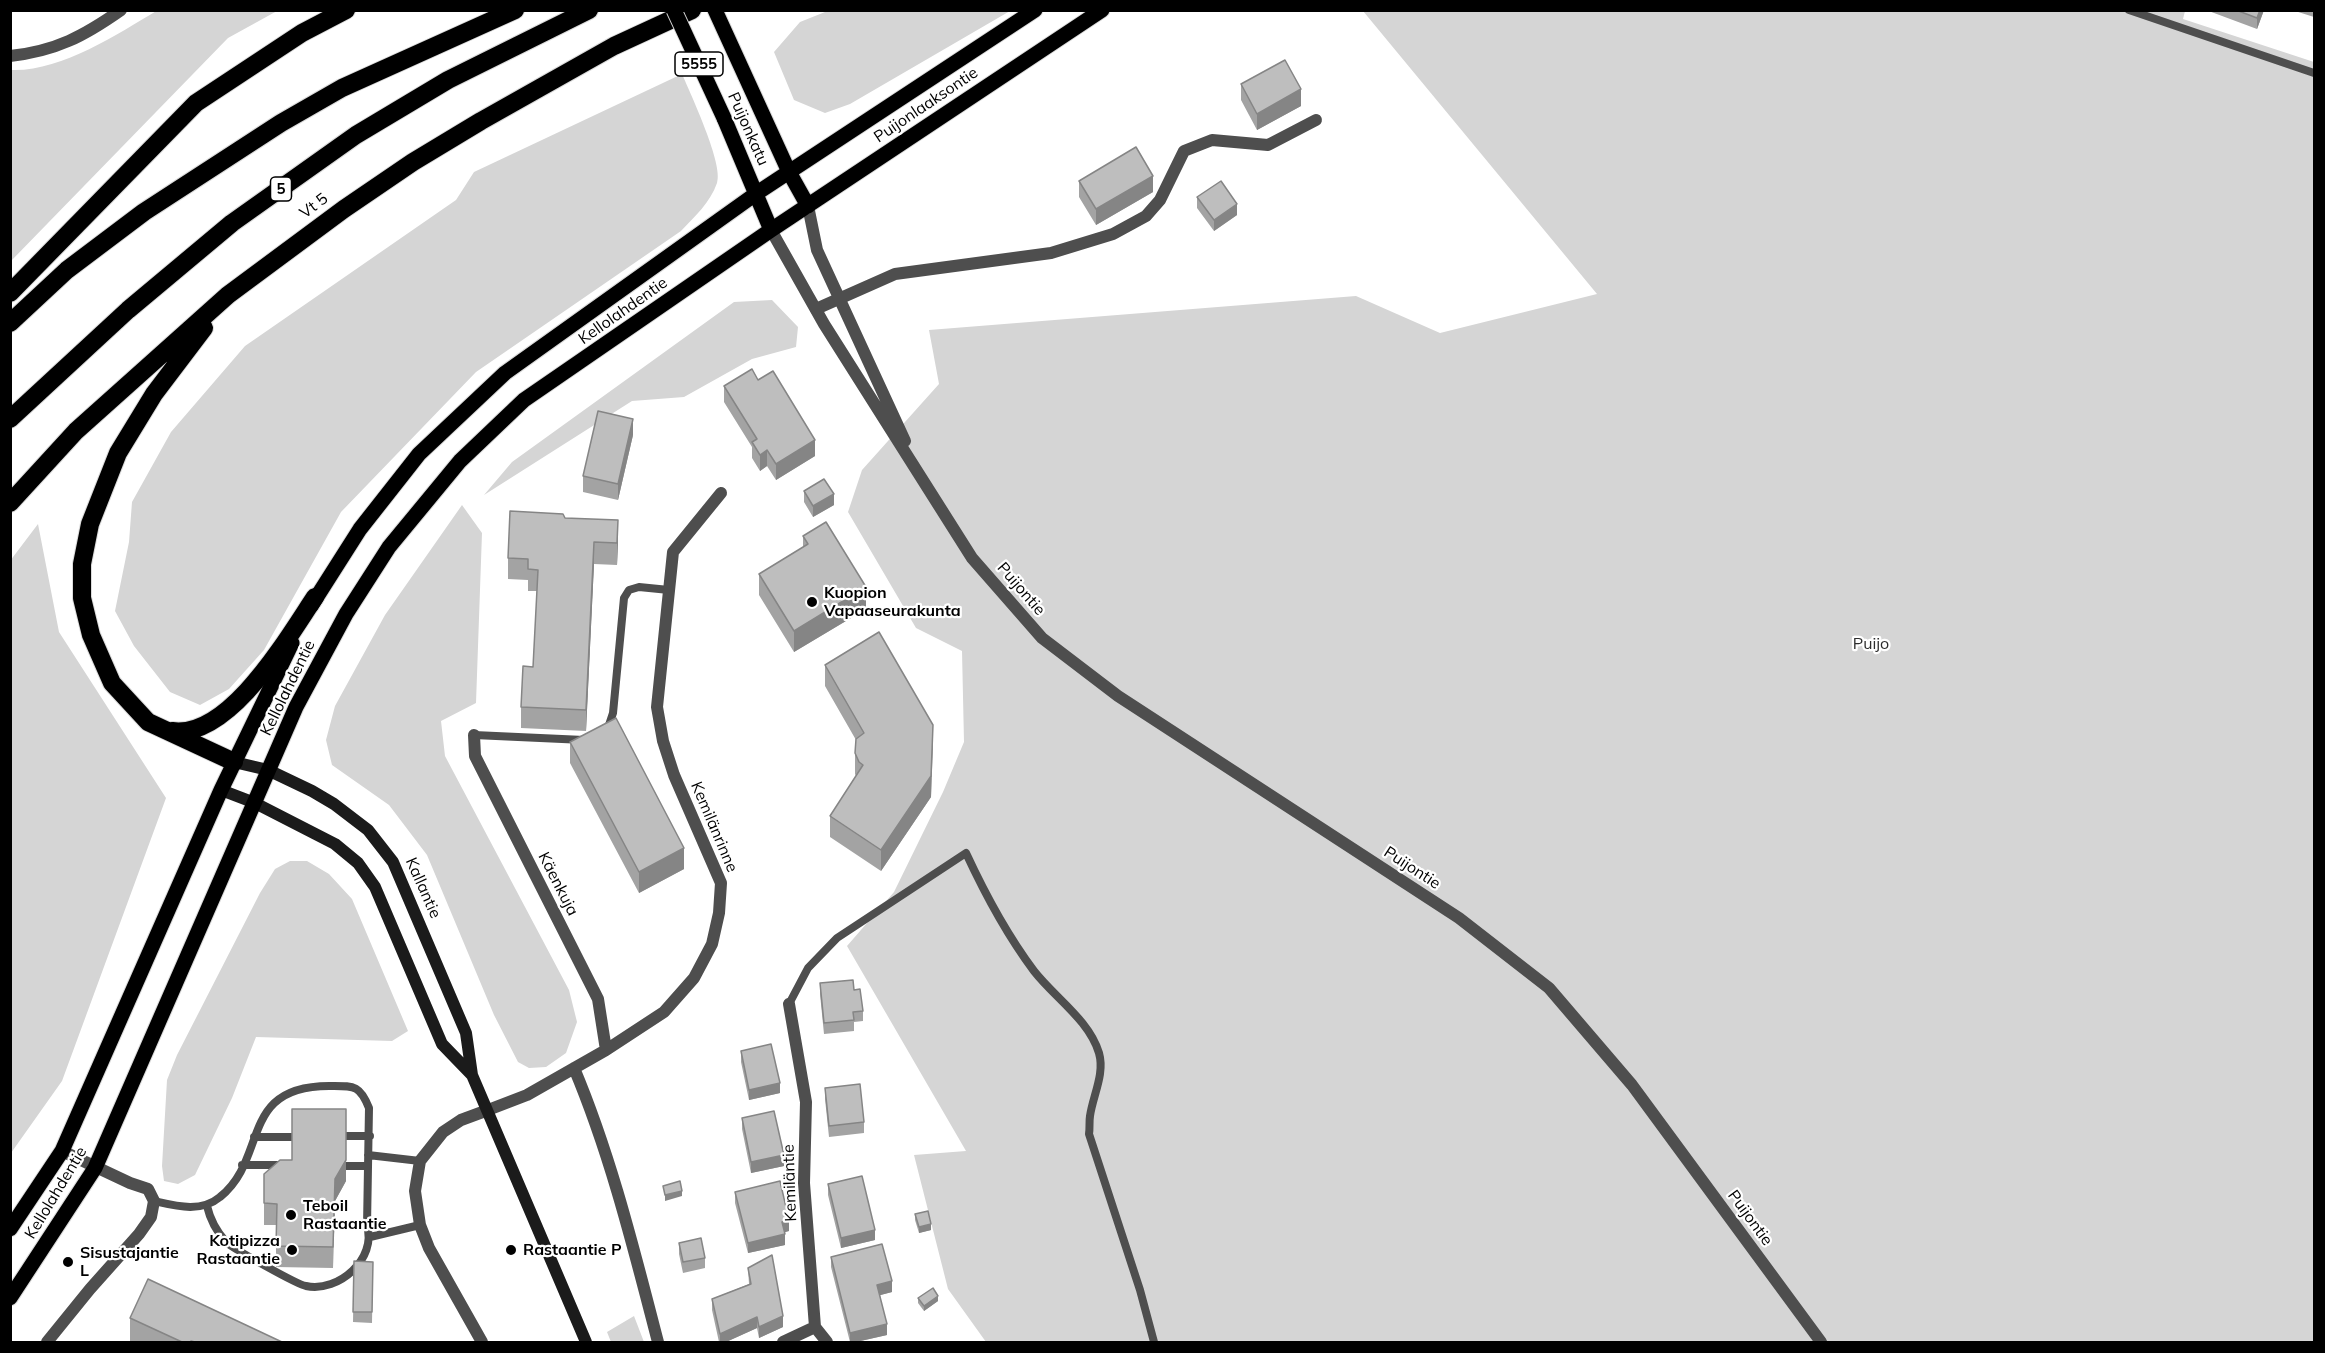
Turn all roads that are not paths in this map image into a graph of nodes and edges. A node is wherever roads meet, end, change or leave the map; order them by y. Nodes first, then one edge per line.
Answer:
1 (121, 10) edge
2 (346, 10) edge
3 (514, 10) edge
4 (589, 10) edge
5 (674, 10) edge
6 (692, 10) edge
7 (715, 10) edge
8 (1035, 10) edge
9 (1102, 10) edge
10 (2129, 10) edge
11 (10, 56) edge
12 (2314, 73) edge
13 (1316, 120) dead end
14 (789, 172) junction
15 (757, 193) junction
16 (808, 206) junction
17 (771, 230) junction
18 (10, 293) edge
19 (228, 295) junction
20 (840, 298) junction
21 (816, 309) junction
22 (10, 323) edge
23 (10, 419) edge
24 (926, 485) junction
25 (721, 493) dead end
26 (10, 503) edge
27 (669, 590) junction
28 (315, 597) junction
29 (166, 730) junction
30 (474, 735) joint
31 (234, 762) junction
32 (268, 770) junction
33 (221, 790) junction
34 (255, 803) junction
35 (789, 1004) joint
36 (606, 1050) junction
37 (574, 1068) junction
38 (472, 1076) junction
39 (488, 1110) junction
40 (346, 1136) edge
41 (370, 1136) junction
42 (254, 1137) junction
43 (292, 1137) edge
44 (62, 1151) junction
45 (369, 1155) junction
46 (420, 1161) junction
47 (242, 1165) junction
48 (292, 1166) edge
49 (346, 1166) edge
50 (368, 1166) junction
51 (95, 1168) junction
52 (154, 1201) junction
53 (207, 1206) junction
54 (420, 1225) junction
55 (10, 1228) edge
56 (370, 1237) junction
57 (10, 1298) edge
58 (815, 1327) junction
59 (480, 1341) edge
60 (47, 1342) edge
61 (585, 1342) edge
62 (658, 1342) edge
63 (783, 1342) edge
64 (827, 1342) edge
65 (1154, 1342) edge
66 (1821, 1342) edge

1 - 11 street
2 - 18 highway
3 - 22 highway
4 - 23 highway, Vt 5 / 5
5 - 15 main road, Puijonkatu / 5555, bridge
6 - 19 highway, Vt 5
7 - 14 main road, Puijonkatu / 5555
8 - 14 main road, Puijonlaaksontie
9 - 16 main road, Puijonlaaksontie
10 - 12 lane
13 - 20 street
14 - 15 main road, Puijonlaaksontie
14 - 16 main road, Puijonkatu / 5555
15 - 17 main road, Puijonkatu / 5555
15 - 28 main road, Kellolahdentie
16 - 17 main road, Puijonlaaksontie
16 - 20 street, Puijontie / 5555
17 - 21 street, Puijontie / 5555
17 - 32 main road, Kellolahdentie
19 - 26 highway, Vt 5
19 - 29 highway
20 - 21 street
20 - 24 street, Puijontie / 5555
21 - 24 street, Puijontie / 5555
24 - 66 street, Puijontie / 5555
25 - 27 street, Kemilänrinne
27 - 30 lane
27 - 36 street, Kemilänrinne
28 - 29 highway
28 - 31 main road, Kellolahdentie
29 - 31 highway
30 - 36 street, Käenkuja
31 - 32 main road, Kallantie
31 - 33 main road, Kellolahdentie
32 - 34 main road, Kellolahdentie
32 - 38 main road, Kallantie
33 - 34 main road, Kallantie
33 - 44 main road, Kellolahdentie
34 - 38 main road, Kallantie
34 - 51 main road, Kellolahdentie
35 - 58 street, Kemiläntie
35 - 65 lane
36 - 37 street, Kemilänrinne
37 - 39 street, Kemilänrinne
37 - 62 street
38 - 39 main road, Kallantie
39 - 46 street, Kemilänrinne
39 - 61 main road, Kallantie
40 - 41 lane
41 - 42 lane
41 - 45 lane
42 - 43 lane
42 - 47 lane
44 - 51 street
44 - 55 main road, Kellolahdentie
45 - 46 lane
45 - 50 lane
46 - 54 street
47 - 48 lane
47 - 53 lane
49 - 50 lane
50 - 56 lane
51 - 52 street
51 - 57 main road, Kellolahdentie
52 - 53 lane
52 - 60 street
53 - 56 lane
54 - 56 lane
54 - 59 street
58 - 63 street
58 - 64 street

